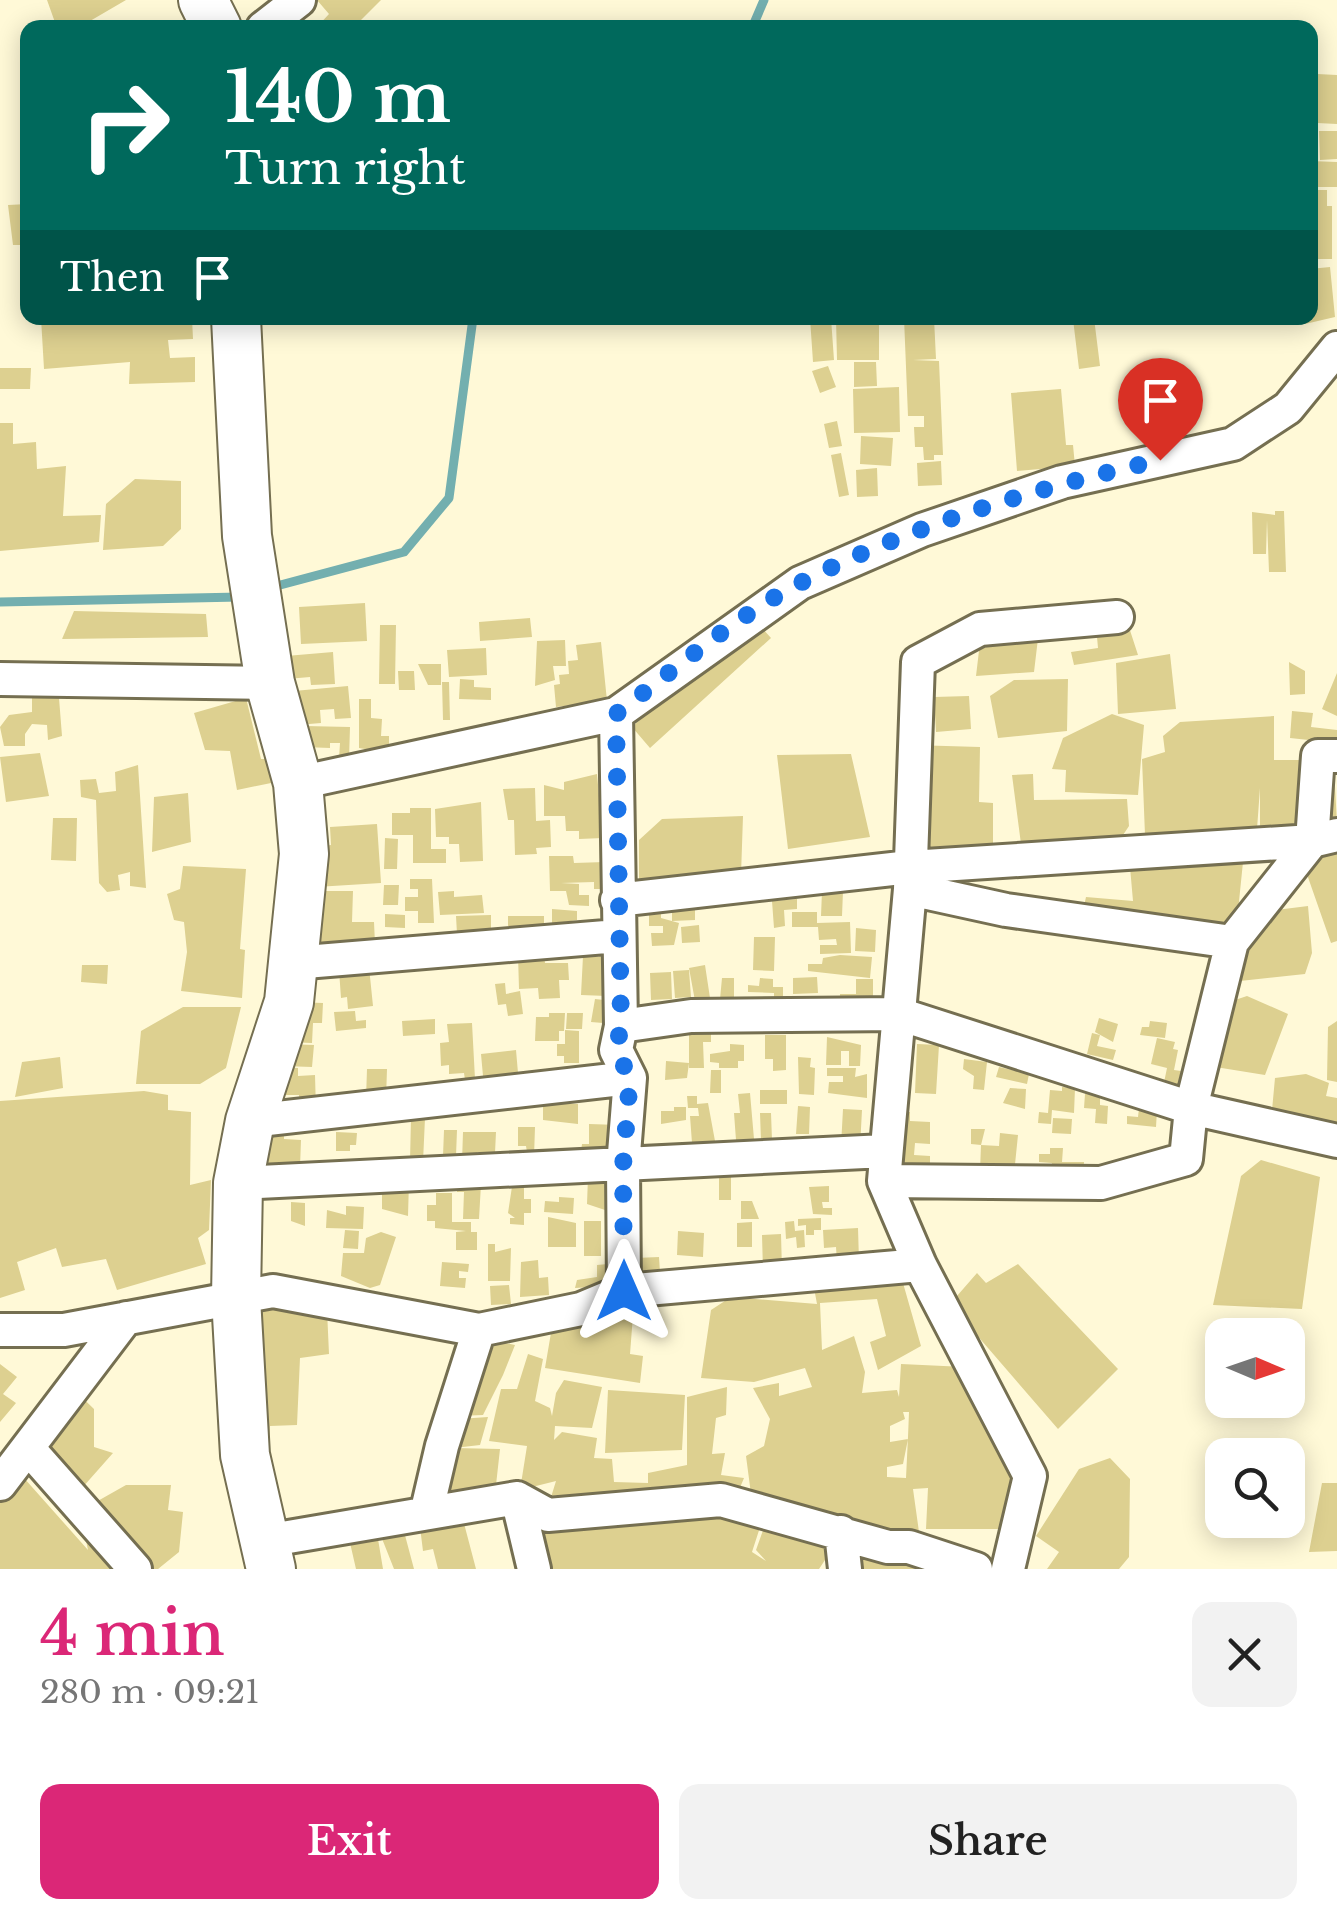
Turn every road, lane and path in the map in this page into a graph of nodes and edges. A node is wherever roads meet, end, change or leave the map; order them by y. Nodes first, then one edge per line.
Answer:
1 (298, 0) edge
2 (274, 20) edge
3 (236, 325) edge
4 (1337, 348) edge
5 (1117, 617) dead end
6 (0, 679) edge
7 (270, 682) junction
8 (616, 714) junction
9 (1337, 756) edge
10 (298, 783) junction
11 (1324, 838) edge
12 (910, 878) junction
13 (617, 900) junction
14 (618, 936) junction
15 (1232, 942) junction
16 (293, 963) junction
17 (899, 1014) junction
18 (621, 1026) junction
19 (630, 1078) junction
20 (1191, 1108) junction
21 (250, 1121) junction
22 (1337, 1141) edge
23 (623, 1166) junction
24 (885, 1166) junction
25 (238, 1183) junction
26 (920, 1265) junction
27 (624, 1291) junction
28 (236, 1298) junction
29 (126, 1318) junction
30 (0, 1330) edge
31 (479, 1330) junction
32 (29, 1449) junction
33 (0, 1484) edge
34 (517, 1498) junction
35 (427, 1510) junction
36 (841, 1532) junction
37 (268, 1555) edge
38 (135, 1569) edge
39 (534, 1569) edge
40 (845, 1569) edge
41 (976, 1569) edge
42 (1008, 1569) edge

1 - 2 street
3 - 7 street
4 - 8 street
5 - 12 street
6 - 7 street
7 - 10 street
8 - 10 street
8 - 13 street
9 - 11 street
10 - 16 street
11 - 12 street
11 - 15 street
12 - 13 street
12 - 15 street
12 - 17 street
13 - 14 street
14 - 16 street
14 - 18 street
15 - 20 street
16 - 21 street
17 - 18 street
17 - 20 street
17 - 24 street
18 - 19 street
19 - 21 street
19 - 23 street
20 - 22 street
20 - 24 street
21 - 25 street
23 - 24 street
23 - 25 street
23 - 27 street
24 - 26 street
25 - 28 street
26 - 27 street
26 - 42 street
27 - 31 street
28 - 29 street
28 - 31 street
28 - 37 street
29 - 30 street
29 - 32 street
31 - 35 street
32 - 33 street
32 - 38 street
34 - 35 street
34 - 36 street
34 - 39 street
35 - 37 street
36 - 40 street
36 - 41 street

